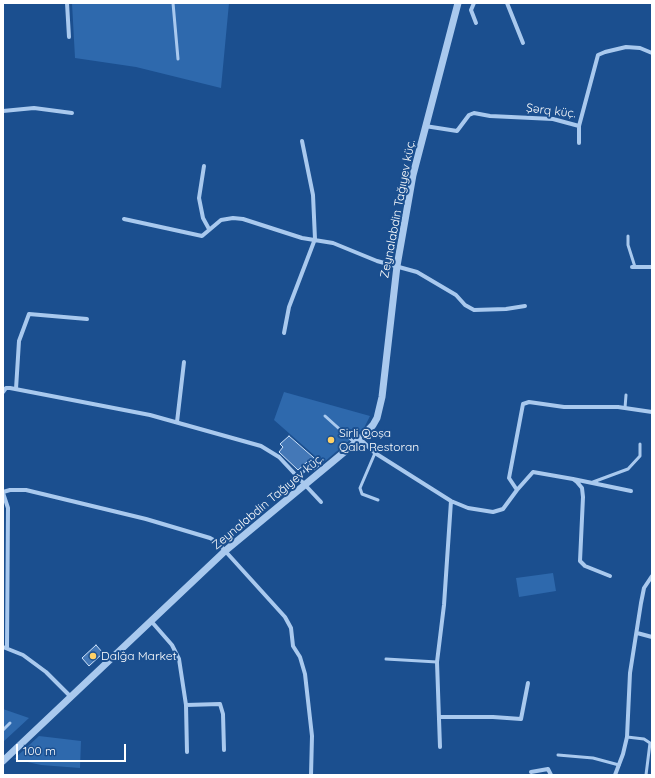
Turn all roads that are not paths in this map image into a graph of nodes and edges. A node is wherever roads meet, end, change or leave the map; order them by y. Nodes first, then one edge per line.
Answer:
1 (67, 3) edge
2 (173, 3) edge
3 (458, 3) edge
4 (474, 3) edge
5 (507, 3) edge
6 (476, 22) dead end
7 (69, 37) dead end
8 (523, 43) dead end
9 (652, 53) edge
10 (178, 59) dead end
11 (3, 111) edge
12 (72, 113) dead end
13 (425, 126) junction
14 (579, 126) junction
15 (302, 140) dead end
16 (579, 143) dead end
17 (204, 166) dead end
18 (124, 220) dead end
19 (209, 229) junction
20 (628, 236) dead end
21 (315, 239) junction
22 (397, 266) junction
23 (634, 267) joint
24 (652, 267) edge
25 (525, 306) dead end
26 (87, 319) dead end
27 (284, 333) dead end
28 (184, 362) dead end
29 (4, 388) edge
30 (16, 389) junction
31 (626, 395) dead end
32 (625, 408) junction
33 (652, 412) edge
34 (324, 416) dead end
35 (176, 422) junction
36 (357, 441) junction
37 (640, 444) dead end
38 (375, 453) junction
39 (310, 467) dead end
40 (298, 476) junction
41 (573, 479) junction
42 (593, 482) junction
43 (305, 484) junction
44 (517, 490) junction
45 (631, 491) dead end
46 (3, 492) edge
47 (378, 500) dead end
48 (451, 501) junction
49 (320, 502) dead end
50 (226, 551) junction
51 (610, 576) dead end
52 (652, 576) edge
53 (151, 621) junction
54 (636, 633) junction
55 (652, 637) edge
56 (5, 647) edge
57 (386, 659) dead end
58 (437, 662) junction
59 (528, 683) dead end
60 (71, 697) junction
61 (186, 705) junction
62 (439, 717) junction
63 (10, 724) dead end
64 (3, 730) edge
65 (626, 737) junction
66 (440, 747) dead end
67 (224, 750) dead end
68 (188, 752) dead end
69 (558, 755) dead end
70 (3, 761) edge
71 (619, 765) junction
72 (531, 772) dead end
73 (312, 775) edge
74 (551, 775) edge
75 (615, 775) edge
76 (646, 775) edge

1 - 7 street
2 - 10 lane
3 - 13 street, Zeynalabdin Tağıyev küç.
4 - 6 street
5 - 8 street
9 - 14 street, Şərq küç.
11 - 12 street
13 - 14 street, Şərq küç.
13 - 22 street, Zeynalabdin Tağıyev küç.
14 - 16 street
15 - 21 street
17 - 19 street
18 - 19 street
19 - 21 street
20 - 23 lane
21 - 22 street
21 - 27 street
22 - 25 street
22 - 36 street, Zeynalabdin Tağıyev küç.
23 - 24 street
26 - 30 street
28 - 35 street
29 - 30 street
30 - 35 street
31 - 32 lane
32 - 33 street
32 - 44 street
34 - 36 lane
35 - 40 street
36 - 38 street
36 - 43 street, Zeynalabdin Tağıyev küç.
37 - 42 lane
38 - 47 lane
38 - 48 street
39 - 40 lane
40 - 43 street
41 - 42 street
41 - 44 street
41 - 51 street
42 - 45 street
43 - 49 street
43 - 50 street, Zeynalabdin Tağıyev küç.
44 - 48 street
46 - 50 street
46 - 56 street
48 - 58 street
50 - 53 street, Zeynalabdin Tağıyev küç.
50 - 73 street
52 - 54 street
53 - 60 street, Zeynalabdin Tağıyev küç.
53 - 61 street
54 - 55 street
54 - 65 street
56 - 60 street
57 - 58 lane
58 - 62 street
59 - 62 street
60 - 70 street, Zeynalabdin Tağıyev küç.
61 - 67 street
61 - 68 street
62 - 66 street
63 - 64 lane
65 - 71 street
65 - 76 lane
69 - 71 lane
71 - 75 street
72 - 74 street

